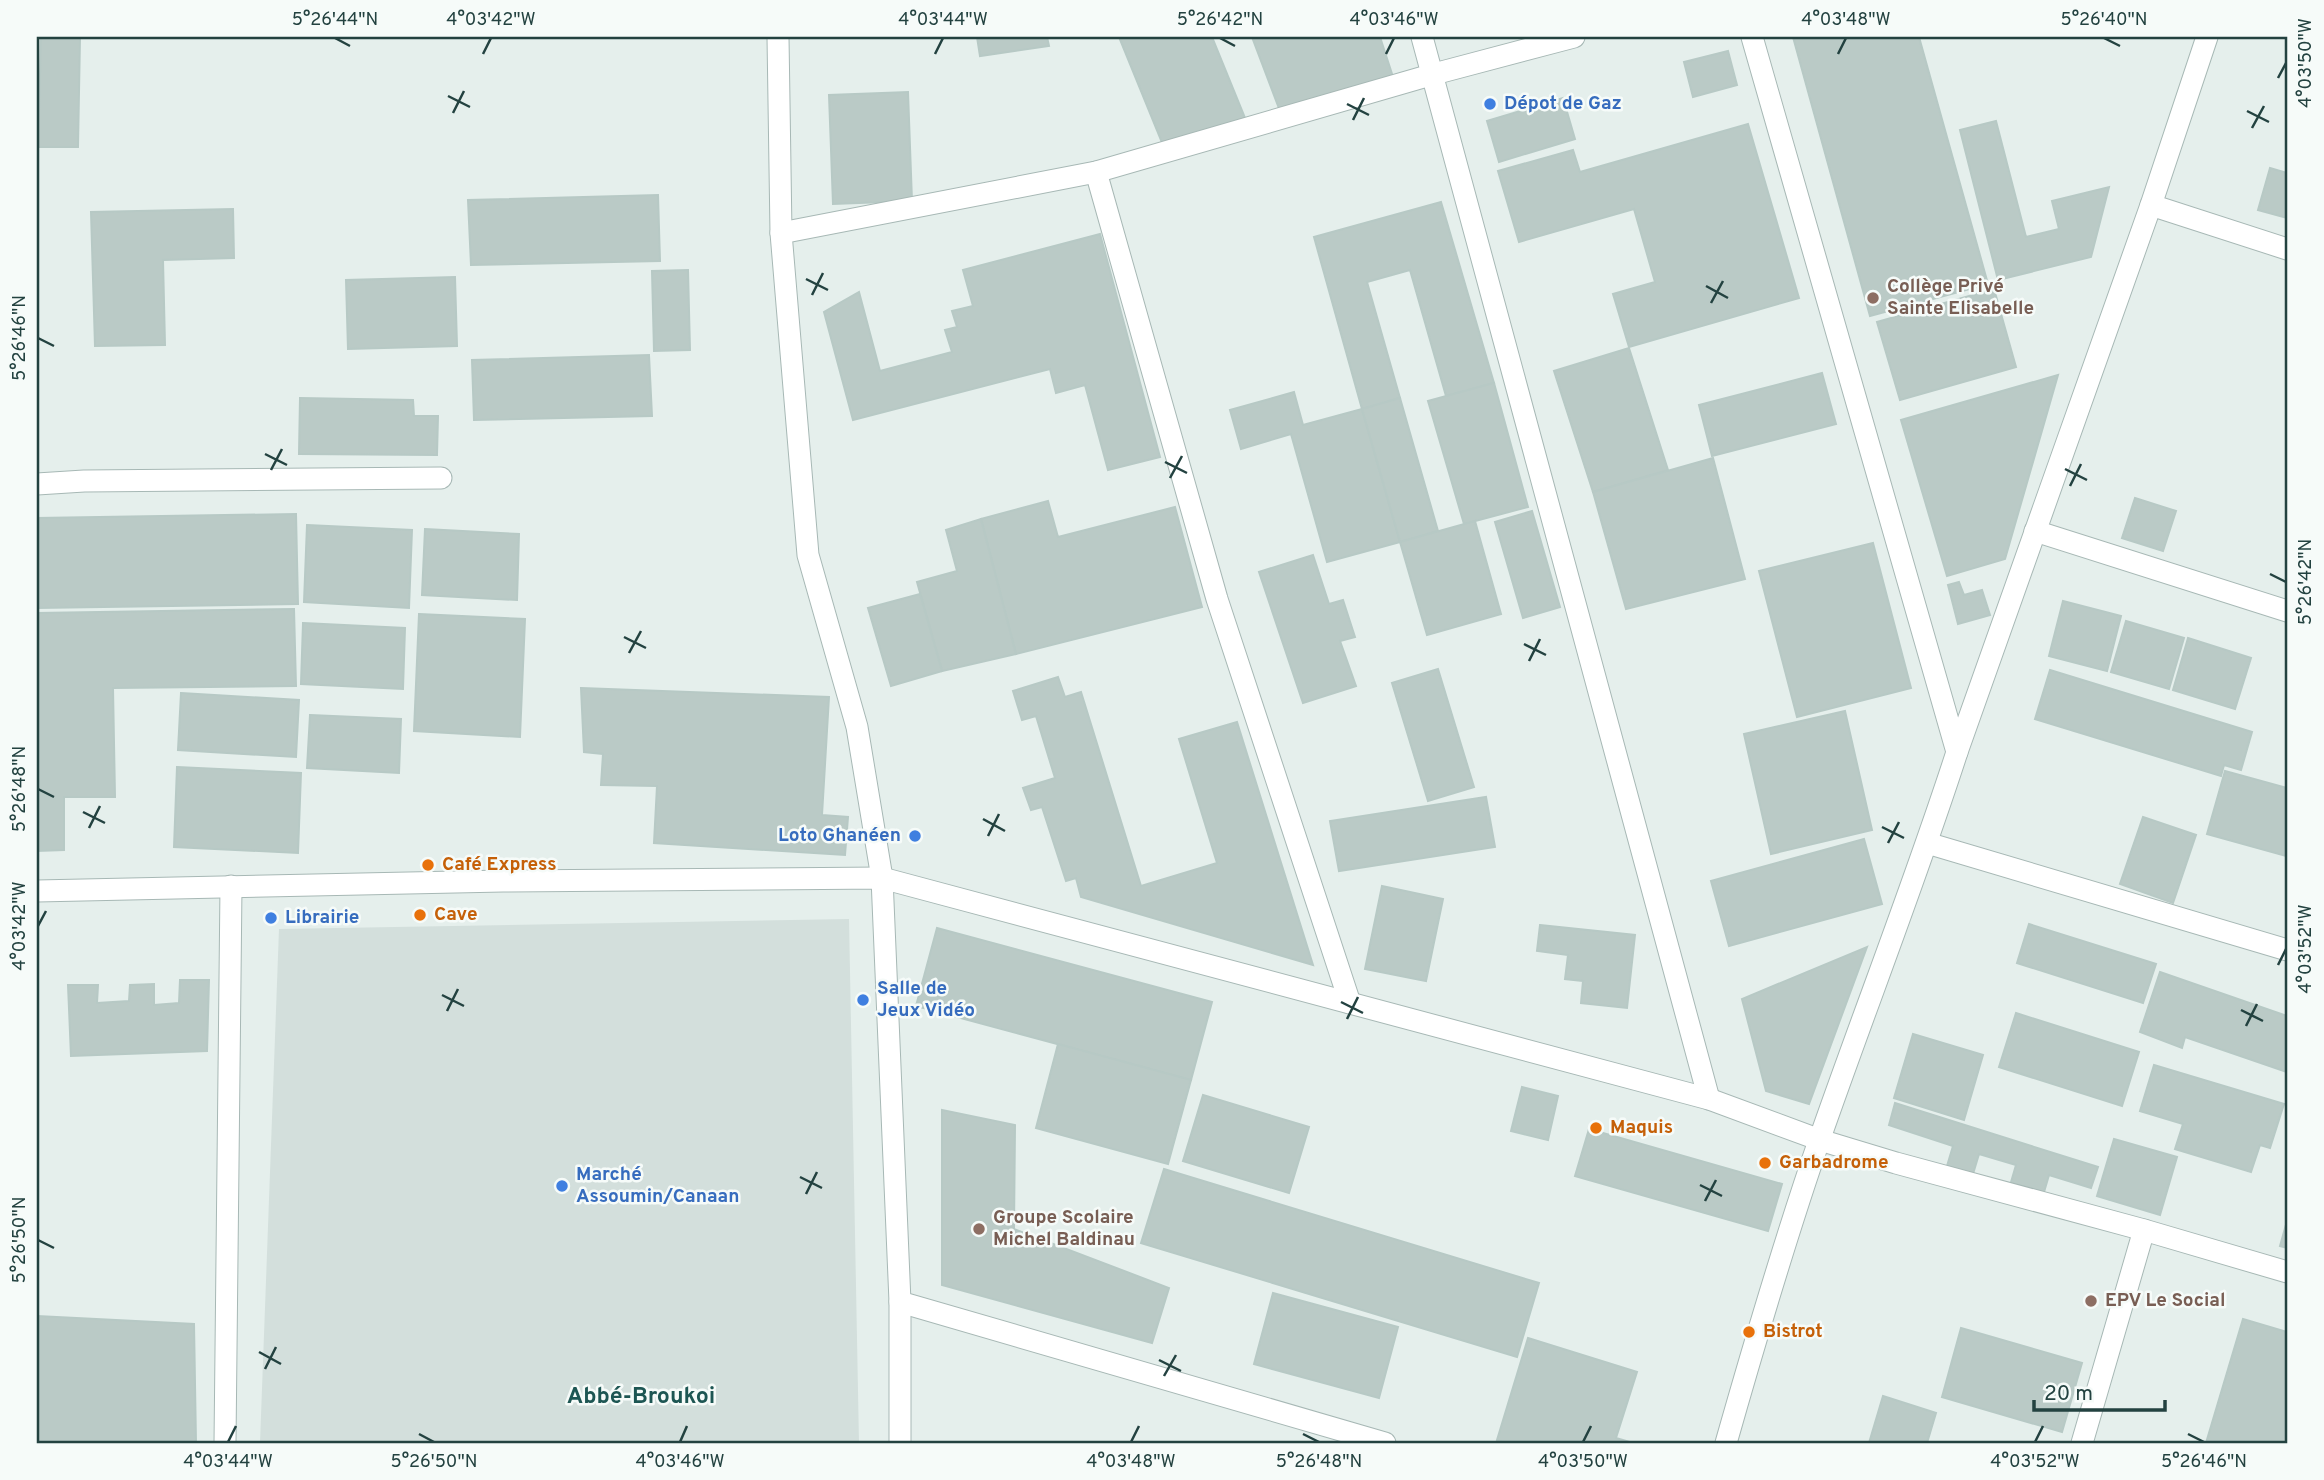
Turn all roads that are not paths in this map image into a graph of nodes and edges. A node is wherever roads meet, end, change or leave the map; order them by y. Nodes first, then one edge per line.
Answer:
1 (778, 37) edge
2 (1422, 37) edge
3 (1573, 37) edge
4 (1752, 37) edge
5 (2207, 37) edge
6 (1434, 74) junction
7 (1096, 172) junction
8 (2151, 205) junction
9 (780, 233) junction
10 (2287, 249) edge
11 (441, 478) dead end
12 (37, 484) edge
13 (2035, 531) junction
14 (2287, 611) edge
15 (1956, 752) junction
16 (1927, 843) junction
17 (882, 878) junction
18 (231, 886) junction
19 (37, 891) edge
20 (2287, 950) edge
21 (1350, 1003) junction
22 (1709, 1098) junction
23 (1820, 1140) junction
24 (2144, 1230) junction
25 (2287, 1272) edge
26 (900, 1302) junction
27 (225, 1443) edge
28 (900, 1443) edge
29 (1385, 1443) edge
30 (1726, 1443) edge
31 (2082, 1443) edge

1 - 9 street
2 - 6 street
3 - 6 street
4 - 15 street
5 - 8 street
6 - 7 street
6 - 22 street
7 - 9 street
7 - 21 street
8 - 10 street
8 - 13 street
9 - 17 street
11 - 12 street
13 - 14 street
13 - 15 street
15 - 16 street
16 - 20 street
16 - 23 street
17 - 18 street
17 - 21 street
17 - 26 street
18 - 19 street
18 - 27 street
21 - 22 street
22 - 23 street
23 - 24 street
23 - 30 street
24 - 25 street
24 - 31 street
26 - 28 street
26 - 29 street

